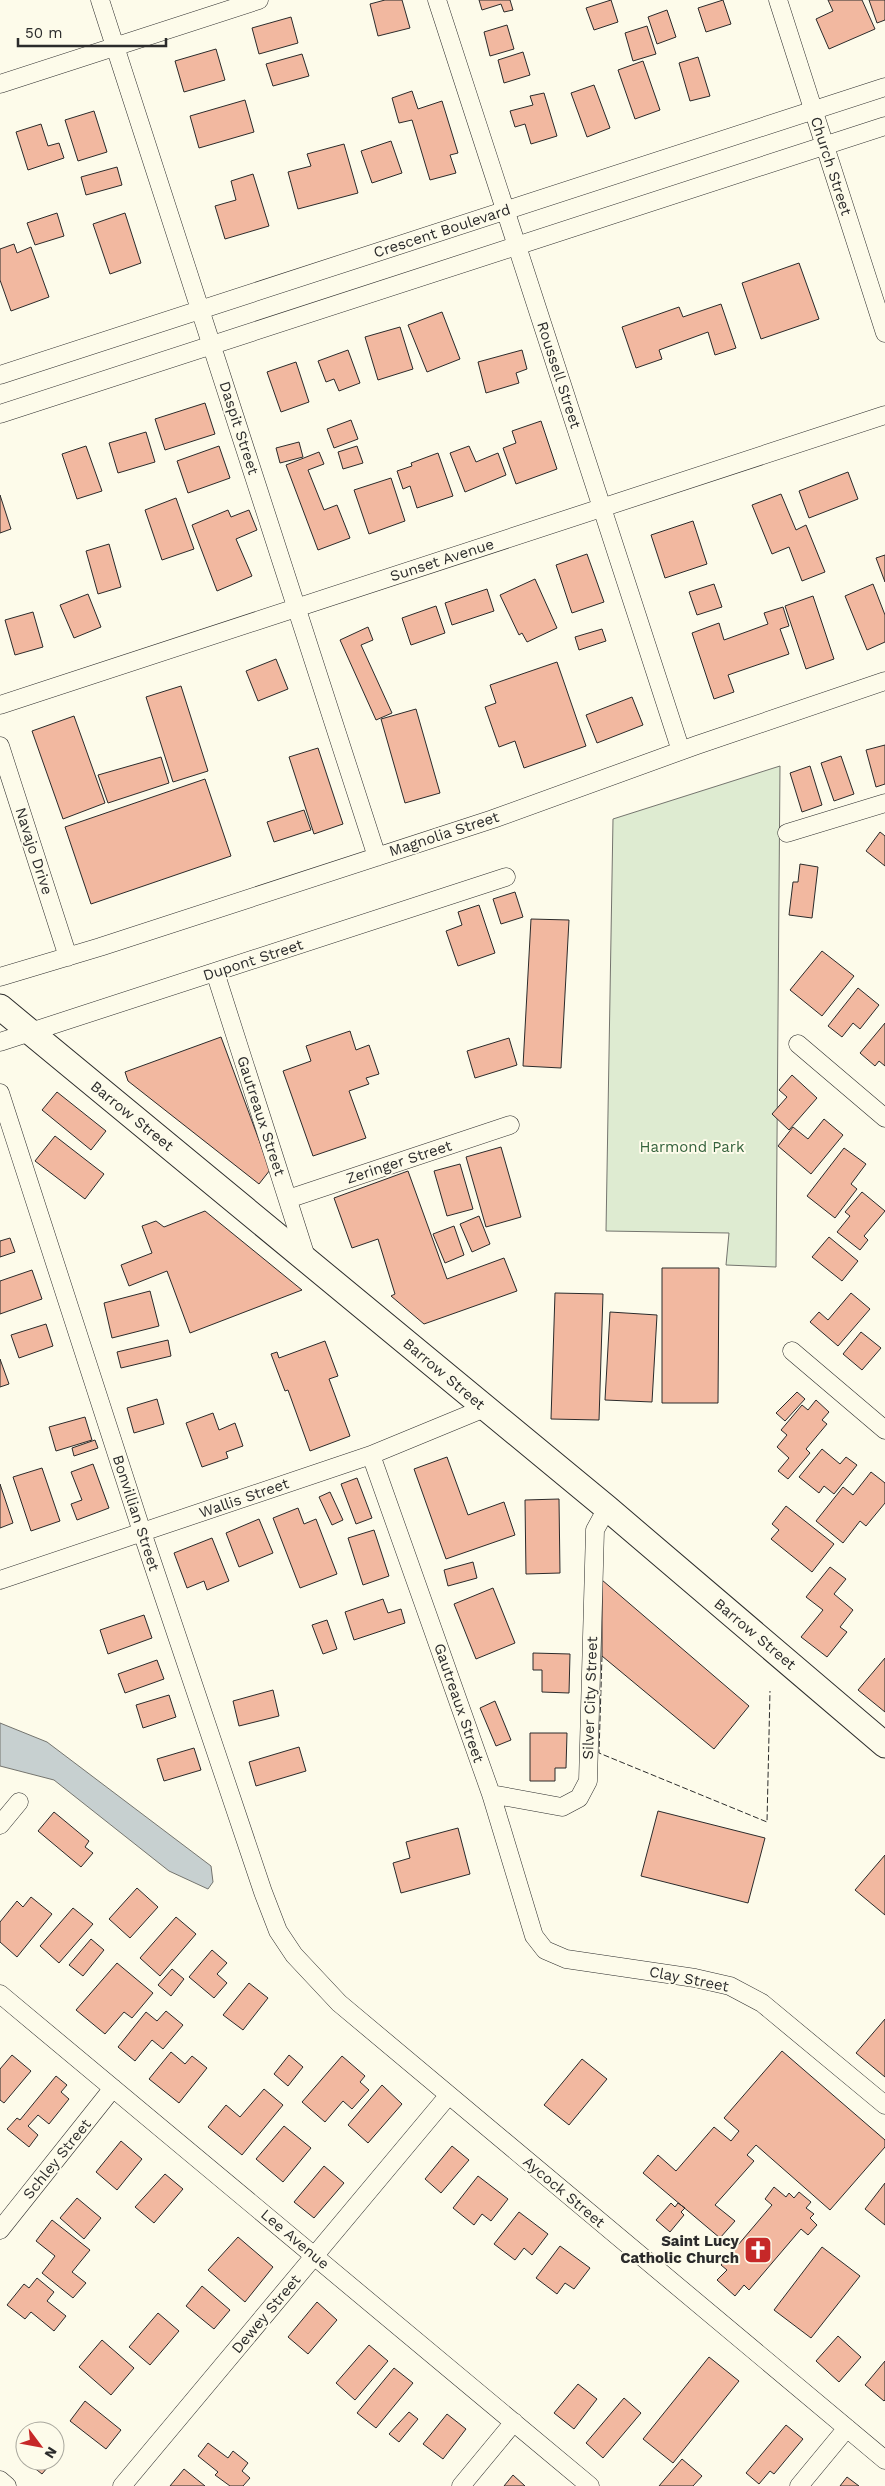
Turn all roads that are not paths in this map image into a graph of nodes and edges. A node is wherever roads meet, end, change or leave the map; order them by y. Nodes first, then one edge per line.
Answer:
1 (100, 0) edge
2 (259, 0) edge
3 (437, 0) edge
4 (778, 0) edge
5 (115, 47) junction
6 (0, 84) edge
7 (885, 87) edge
8 (813, 110) junction
9 (885, 126) edge
10 (825, 146) junction
11 (505, 210) junction
12 (517, 246) junction
13 (200, 310) junction
14 (885, 333) edge
15 (212, 345) junction
16 (0, 375) edge
17 (0, 414) edge
18 (885, 415) edge
19 (602, 508) junction
20 (296, 608) junction
21 (885, 681) edge
22 (0, 705) edge
23 (0, 746) edge
24 (681, 751) junction
25 (885, 803) edge
26 (787, 833) dead end
27 (377, 857) junction
28 (506, 877) dead end
29 (68, 956) junction
30 (215, 972) junction
31 (0, 977) edge
32 (0, 1007) edge
33 (30, 1032) junction
34 (0, 1042) edge
35 (798, 1044) dead end
36 (0, 1093) edge
37 (885, 1118) edge
38 (510, 1125) dead end
39 (288, 1199) junction
40 (307, 1260) junction
41 (792, 1351) dead end
42 (485, 1408) junction
43 (885, 1430) edge
44 (371, 1455) junction
45 (607, 1508) junction
46 (142, 1532) junction
47 (0, 1580) edge
48 (885, 1744) edge
49 (491, 1794) junction
50 (19, 1802) dead end
51 (0, 1825) edge
52 (278, 1930) joint
53 (545, 1950) joint
54 (0, 1994) edge
55 (113, 2088) junction
56 (448, 2096) junction
57 (885, 2105) edge
58 (0, 2230) edge
59 (315, 2256) junction
60 (514, 2422) junction
61 (847, 2428) junction
62 (885, 2460) edge
63 (0, 2480) edge
64 (7, 2486) edge
65 (122, 2486) edge
66 (461, 2486) edge
67 (590, 2486) edge
68 (799, 2486) edge

1 - 5 street, Daspit Street
2 - 5 street
3 - 11 street, Roussell Street
4 - 8 street, Church Street
5 - 6 street
5 - 13 street, Daspit Street
7 - 8 street, Crescent Boulevard
8 - 10 street, Church Street
8 - 11 street, Crescent Boulevard
9 - 10 street
10 - 12 street
10 - 14 street, Church Street
11 - 12 street, Roussell Street
11 - 13 street, Crescent Boulevard
12 - 15 street
12 - 19 street, Roussell Street
13 - 15 street, Daspit Street
13 - 16 street, Crescent Boulevard
15 - 17 street
15 - 20 street, Daspit Street
18 - 19 street, Sunset Avenue
19 - 20 street, Sunset Avenue
19 - 24 street, Roussell Street
20 - 22 street, Sunset Avenue
20 - 27 street, Daspit Street
21 - 24 street, Magnolia Street
23 - 29 street, Navajo Drive
24 - 27 street, Magnolia Street
25 - 26 street
27 - 29 street, Magnolia Street
28 - 30 street, Dupont Street
29 - 31 street, Magnolia Street
30 - 33 street, Dupont Street
30 - 39 street, Gautreaux Street
32 - 33 main road, Barrow Street
33 - 34 street, Dupont Street
33 - 40 main road, Barrow Street
35 - 37 street
36 - 46 street, Bonvillian Street
38 - 39 street, Zeringer Street
39 - 40 street, Gautreaux Street
40 - 42 main road, Barrow Street
41 - 43 street
42 - 44 street, Wallis Street
42 - 45 main road, Barrow Street
44 - 46 street, Wallis Street
44 - 49 street, Gautreaux Street
45 - 48 main road, Barrow Street
45 - 49 street, Silver City Street
46 - 47 street, Wallis Street
46 - 52 street, Bonvillian Street
49 - 53 street, Gautreaux Street
50 - 51 street
52 - 56 street, Aycock Street
53 - 57 street, Clay Street
54 - 55 street, Lee Avenue
55 - 58 street, Schley Street
55 - 59 street, Lee Avenue
56 - 59 street, Dewey Street
56 - 61 street, Aycock Street
59 - 60 street, Lee Avenue
59 - 65 street, Dewey Street
60 - 66 street
60 - 67 street, Lee Avenue
61 - 62 street, Aycock Street
61 - 68 street
63 - 64 street

